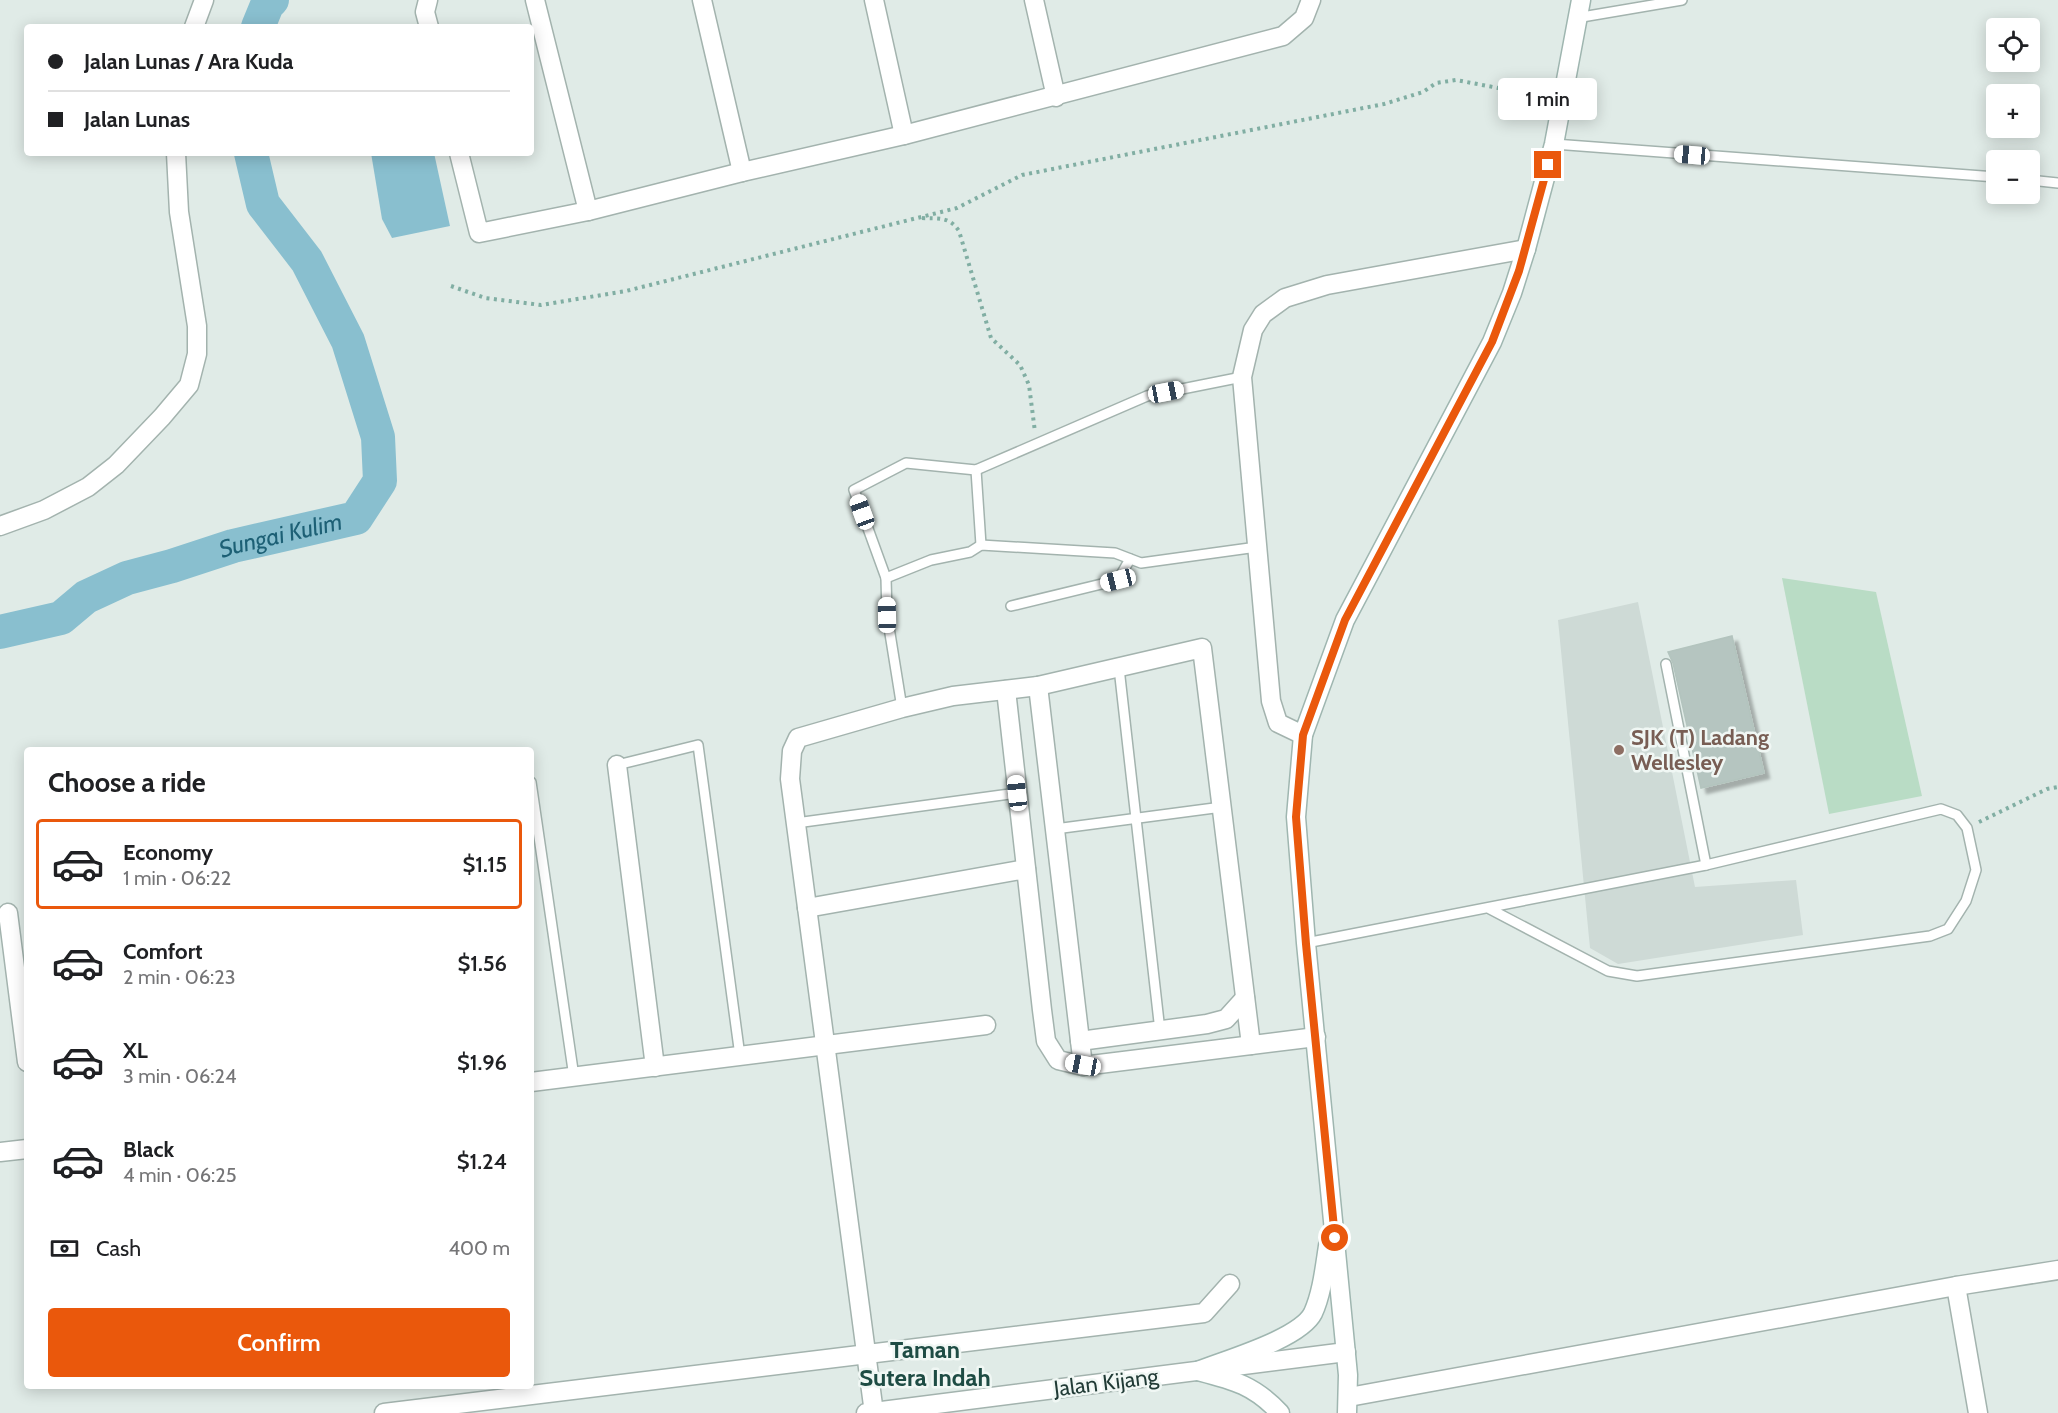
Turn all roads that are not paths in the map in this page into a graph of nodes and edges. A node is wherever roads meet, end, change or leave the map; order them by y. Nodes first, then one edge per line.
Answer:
1 (204, 0) edge
2 (429, 0) edge
3 (535, 0) edge
4 (702, 0) edge
5 (874, 0) edge
6 (1034, 0) edge
7 (1311, 0) edge
8 (1683, 0) edge
9 (1578, 6) edge
10 (195, 24) edge
11 (428, 24) edge
12 (1056, 97) junction
13 (904, 135) junction
14 (1554, 144) junction
15 (176, 156) edge
16 (460, 156) edge
17 (742, 172) junction
18 (1986, 176) edge
19 (2040, 181) edge
20 (2058, 183) edge
21 (588, 211) junction
22 (1526, 249) junction
23 (1242, 378) junction
24 (976, 470) junction
25 (0, 526) edge
26 (981, 545) junction
27 (1257, 547) junction
28 (1130, 559) junction
29 (886, 579) junction
30 (1011, 606) dead end
31 (1666, 664) dead end
32 (1119, 668) junction
33 (1038, 687) junction
34 (1006, 690) junction
35 (902, 708) junction
36 (1303, 735) junction
37 (617, 765) joint
38 (1017, 793) junction
39 (534, 803) edge
40 (1222, 807) junction
41 (1136, 818) junction
42 (796, 823) junction
43 (1055, 829) junction
44 (1706, 865) junction
45 (1026, 869) junction
46 (807, 908) junction
47 (1488, 908) junction
48 (8, 913) dead end
49 (1306, 944) junction
50 (1245, 998) junction
51 (986, 1025) dead end
52 (1160, 1030) junction
53 (1316, 1037) junction
54 (24, 1038) edge
55 (1080, 1041) junction
56 (825, 1045) junction
57 (1251, 1045) junction
58 (740, 1056) junction
59 (1083, 1065) junction
60 (655, 1067) junction
61 (574, 1077) junction
62 (534, 1082) edge
63 (24, 1149) edge
64 (0, 1152) edge
65 (1333, 1215) junction
66 (2058, 1270) edge
67 (1230, 1284) dead end
68 (1956, 1286) junction
69 (1346, 1352) junction
70 (867, 1355) junction
71 (1197, 1371) junction
72 (1348, 1405) edge
73 (384, 1413) edge
74 (872, 1413) edge
75 (1280, 1413) edge
76 (1978, 1413) edge

1 - 10 street
2 - 11 street
3 - 21 street
4 - 17 street
5 - 13 street
6 - 12 street
7 - 12 street
8 - 9 lane
9 - 14 street
12 - 13 street
13 - 17 street
14 - 18 lane
14 - 22 street
15 - 25 street
16 - 21 street
17 - 21 street
19 - 20 lane
22 - 23 street
22 - 36 street
23 - 24 lane
23 - 27 street
24 - 26 lane
24 - 29 lane
26 - 28 lane
26 - 29 lane
27 - 28 lane
27 - 36 street
28 - 30 lane
29 - 35 lane
31 - 44 lane
32 - 33 street
32 - 40 street
32 - 41 lane
33 - 34 street
33 - 43 street
34 - 35 street
34 - 38 street
35 - 42 street
36 - 49 street
37 - 58 lane
37 - 60 street
38 - 42 lane
38 - 45 street
39 - 61 lane
40 - 41 lane
40 - 50 street
41 - 43 lane
41 - 52 lane
42 - 46 street
43 - 55 street
44 - 47 lane
44 - 47 lane
45 - 46 street
45 - 59 street
46 - 56 street
47 - 49 lane
48 - 54 street
49 - 53 street
50 - 52 street
50 - 57 street
51 - 56 street
52 - 55 street
53 - 57 street
53 - 65 street
55 - 59 street
56 - 58 street
56 - 70 street
57 - 59 street
58 - 60 street
60 - 61 street
61 - 62 street
63 - 64 street
65 - 69 street
65 - 71 street
66 - 68 street
67 - 70 street
68 - 72 street
68 - 76 street
69 - 71 street, Jalan Kijang
69 - 72 street
70 - 73 street
70 - 74 street
71 - 74 street, Jalan Kijang
71 - 75 street

